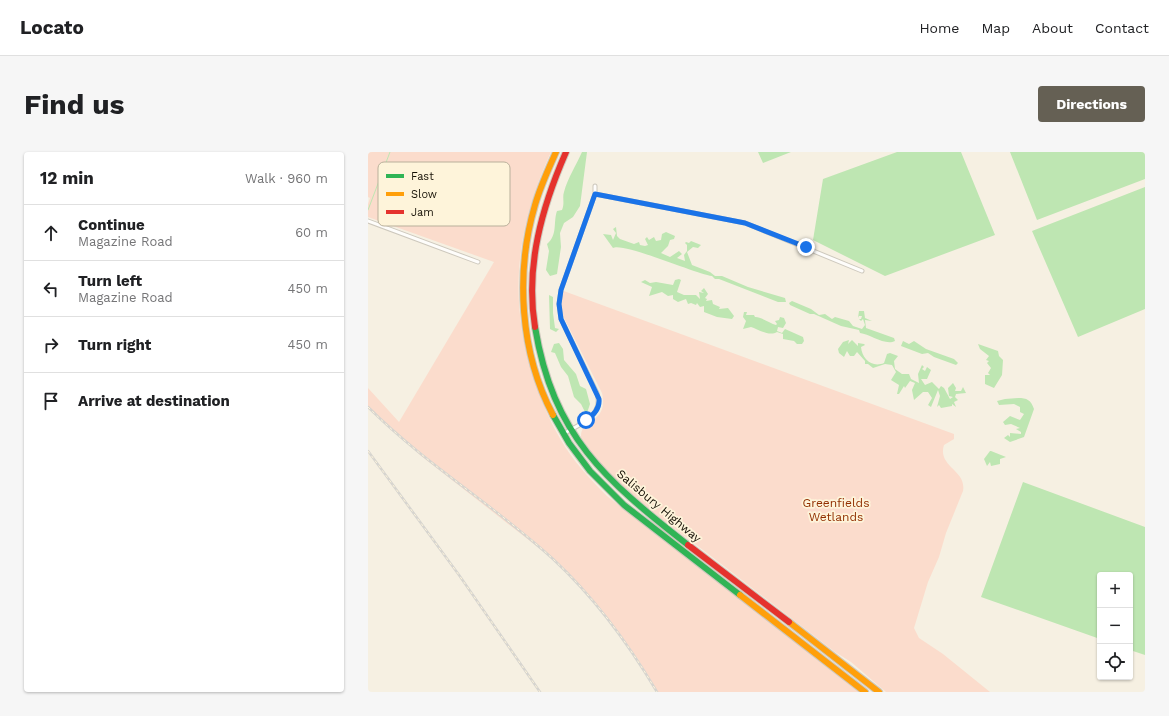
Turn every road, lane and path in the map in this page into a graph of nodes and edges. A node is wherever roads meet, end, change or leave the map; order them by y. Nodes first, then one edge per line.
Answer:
1 (556, 152) edge
2 (566, 152) edge
3 (595, 186) dead end
4 (595, 194) junction
5 (368, 222) edge
6 (378, 226) edge
7 (379, 226) edge
8 (478, 262) dead end
9 (862, 271) dead end
10 (571, 430) junction
11 (563, 434) junction
12 (865, 692) edge
13 (879, 692) edge

1 - 11 highway, Salisbury Highway
2 - 10 highway, Salisbury Highway
3 - 4 street
4 - 9 street
4 - 10 street
5 - 6 street
7 - 8 street
10 - 11 street
10 - 13 highway, Salisbury Highway
11 - 12 highway, Salisbury Highway

